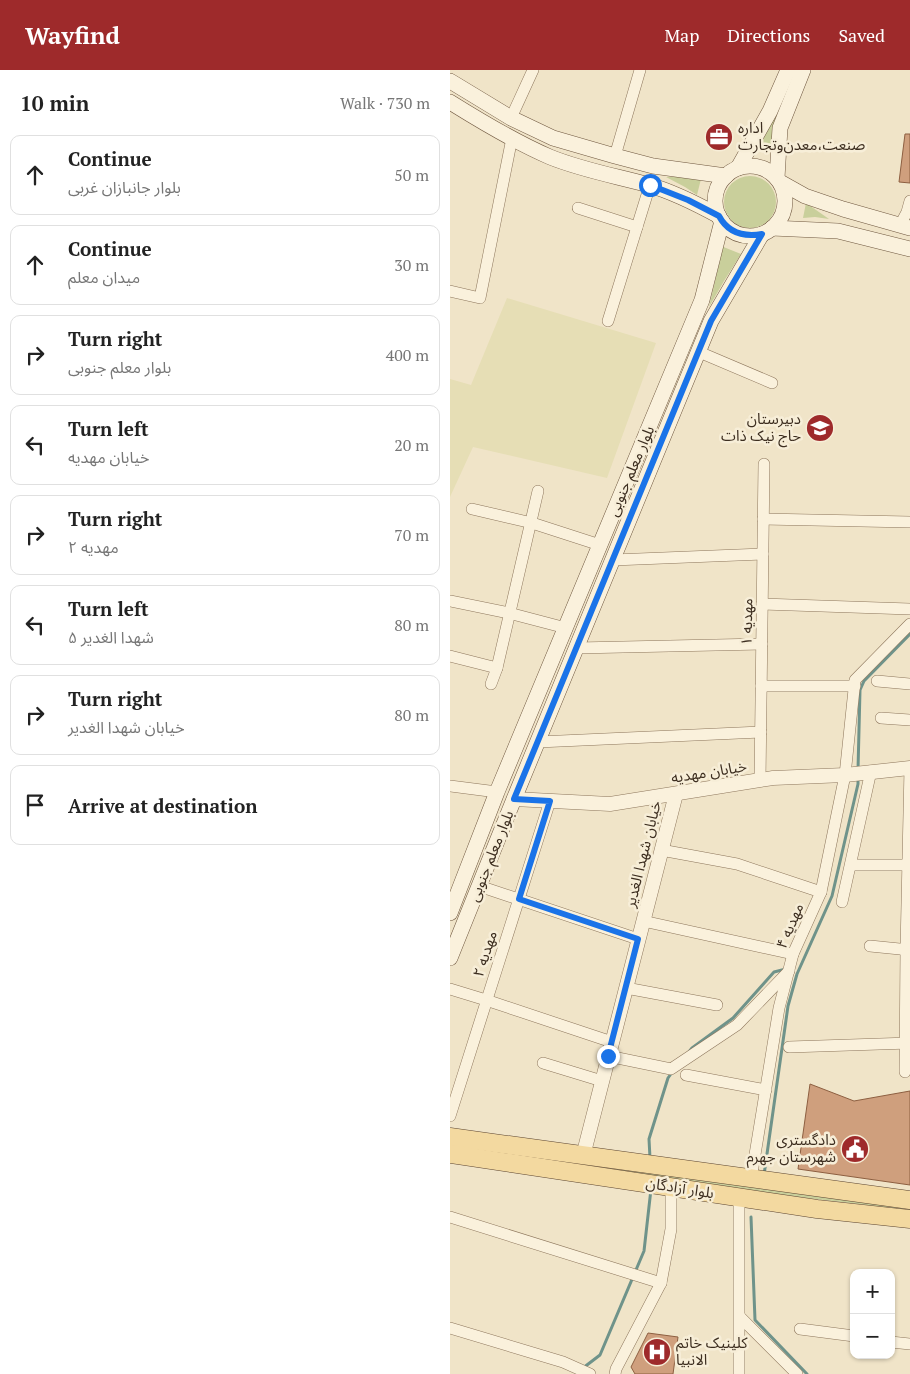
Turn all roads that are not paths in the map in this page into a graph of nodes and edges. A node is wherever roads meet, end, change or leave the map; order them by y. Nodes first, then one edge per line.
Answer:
1 (533, 70) edge
2 (640, 70) edge
3 (788, 70) edge
4 (803, 70) edge
5 (450, 81) edge
6 (450, 102) edge
7 (511, 118) junction
8 (512, 138) junction
9 (615, 156) junction
10 (653, 166) junction
11 (732, 172) junction
12 (778, 180) junction
13 (650, 185) junction
14 (910, 201) edge
15 (578, 208) dead end
16 (843, 209) junction
17 (720, 218) junction
18 (905, 226) edge
19 (637, 227) junction
20 (767, 231) junction
21 (838, 231) junction
22 (910, 249) edge
23 (450, 291) edge
24 (608, 321) dead end
25 (699, 352) junction
26 (772, 383) dead end
27 (764, 464) dead end
28 (538, 491) dead end
29 (472, 509) dead end
30 (763, 519) junction
31 (910, 522) edge
32 (532, 523) junction
33 (600, 545) junction
34 (763, 554) junction
35 (613, 560) junction
36 (450, 601) edge
37 (762, 604) junction
38 (910, 609) edge
39 (509, 613) junction
40 (910, 624) edge
41 (566, 628) junction
42 (762, 644) junction
43 (577, 648) junction
44 (450, 656) edge
45 (497, 668) junction
46 (877, 682) dead end
47 (491, 684) dead end
48 (910, 684) edge
49 (761, 686) junction
50 (855, 686) junction
51 (881, 718) dead end
52 (910, 720) edge
53 (761, 732) junction
54 (538, 742) junction
55 (910, 768) edge
56 (871, 771) junction
57 (845, 774) junction
58 (760, 780) junction
59 (450, 786) edge
60 (497, 792) junction
61 (676, 794) junction
62 (514, 799) junction
63 (550, 801) junction
64 (661, 850) junction
65 (851, 865) junction
66 (909, 865) edge
67 (479, 886) junction
68 (821, 892) junction
69 (519, 899) junction
70 (842, 902) dead end
71 (450, 914) edge
72 (465, 921) junction
73 (643, 921) junction
74 (638, 939) junction
75 (870, 946) dead end
76 (908, 950) edge
77 (793, 954) junction
78 (450, 958) edge
79 (790, 970) junction
80 (626, 988) junction
81 (450, 989) edge
82 (486, 1000) junction
83 (717, 1005) dead end
84 (908, 1043) edge
85 (789, 1047) dead end
86 (610, 1049) junction
87 (543, 1064) dead end
88 (905, 1072) dead end
89 (686, 1076) dead end
90 (602, 1081) junction
91 (766, 1090) junction
92 (450, 1116) edge
93 (450, 1137) edge
94 (450, 1154) edge
95 (582, 1156) junction
96 (751, 1179) junction
97 (671, 1187) junction
98 (739, 1197) junction
99 (910, 1200) edge
100 (450, 1217) edge
101 (910, 1219) edge
102 (661, 1283) junction
103 (740, 1317) junction
104 (450, 1328) edge
105 (800, 1329) dead end
106 (850, 1335) edge
107 (895, 1342) edge
108 (910, 1344) edge
109 (618, 1372) edge
110 (590, 1374) edge
111 (739, 1374) edge
112 (797, 1374) edge

1 - 7 street
2 - 9 street
3 - 11 main road
4 - 12 main road
5 - 7 main road
6 - 8 main road
7 - 9 main road
8 - 13 main road
8 - 23 street
9 - 10 main road
10 - 11 main road
10 - 13 main road
11 - 12 main road
11 - 17 main road
12 - 16 main road
12 - 20 main road
13 - 17 main road
13 - 19 street
14 - 18 street
15 - 19 street
16 - 18 main road
16 - 21 main road
17 - 20 main road
17 - 33 main road, بلوار معلم جنوبی
19 - 24 street
20 - 21 main road
20 - 25 main road, بلوار معلم جنوبی
21 - 22 main road
25 - 26 street
25 - 35 main road, بلوار معلم جنوبی
27 - 30 street, مهدیه ۱
28 - 32 street
29 - 32 street
30 - 31 street
30 - 34 street, مهدیه ۱
32 - 33 street
32 - 39 street
33 - 41 main road, بلوار معلم جنوبی
34 - 35 street
34 - 37 street, مهدیه ۱
35 - 43 main road, بلوار معلم جنوبی
36 - 39 street
37 - 38 street
37 - 42 street, مهدیه ۱
39 - 41 street
39 - 45 street
40 - 50 street
41 - 60 main road, بلوار معلم جنوبی
42 - 43 street
42 - 49 street, مهدیه ۱
43 - 54 main road, بلوار معلم جنوبی
44 - 45 street
45 - 47 street
46 - 48 street
49 - 50 street
49 - 53 street, مهدیه ۱
50 - 57 street, مهدیه ۴
51 - 52 street
53 - 54 street
53 - 58 street, مهدیه ۱
54 - 62 main road, بلوار معلم جنوبی
55 - 56 street, خیابان مهدیه
55 - 66 street
56 - 57 street, خیابان مهدیه
56 - 65 street
57 - 58 street, خیابان مهدیه
57 - 68 street, مهدیه ۴
58 - 61 street, خیابان مهدیه
59 - 60 street
60 - 71 main road, بلوار معلم جنوبی
61 - 63 street, خیابان مهدیه
61 - 64 street, خیابان شهدا الغدیر
62 - 63 street, خیابان مهدیه
62 - 67 main road, بلوار معلم جنوبی
63 - 69 street, مهدیه ۲
64 - 68 street
64 - 73 street, خیابان شهدا الغدیر
65 - 66 street
65 - 70 street
66 - 76 street
67 - 69 street
67 - 72 main road, بلوار معلم جنوبی
68 - 77 street, مهدیه ۴
69 - 74 street
69 - 82 street, مهدیه ۲
71 - 72 main road
72 - 78 main road, بلوار معلم جنوبی
73 - 74 street, خیابان شهدا الغدیر
73 - 77 street
74 - 80 street, خیابان شهدا الغدیر
75 - 76 street
76 - 84 street
77 - 79 street, مهدیه ۴
79 - 86 street
79 - 91 street, مهدیه ۴
80 - 83 street
80 - 86 street, خیابان شهدا الغدیر
81 - 82 street
82 - 86 street
82 - 92 street, مهدیه ۲
84 - 85 street
84 - 88 street
86 - 90 street, خیابان شهدا الغدیر
87 - 90 street
89 - 91 street
90 - 95 street, خیابان شهدا الغدیر
91 - 96 street, مهدیه ۴
93 - 95 main road, بلوار آزادگان
94 - 97 main road, بلوار آزادگان
95 - 96 main road, بلوار آزادگان
96 - 99 main road, بلوار آزادگان
97 - 98 main road, بلوار آزادگان
97 - 102 street
98 - 101 main road, بلوار آزادگان
98 - 103 street
100 - 102 street
102 - 109 street
103 - 111 street
103 - 112 street
104 - 110 street
105 - 106 street
107 - 108 street

